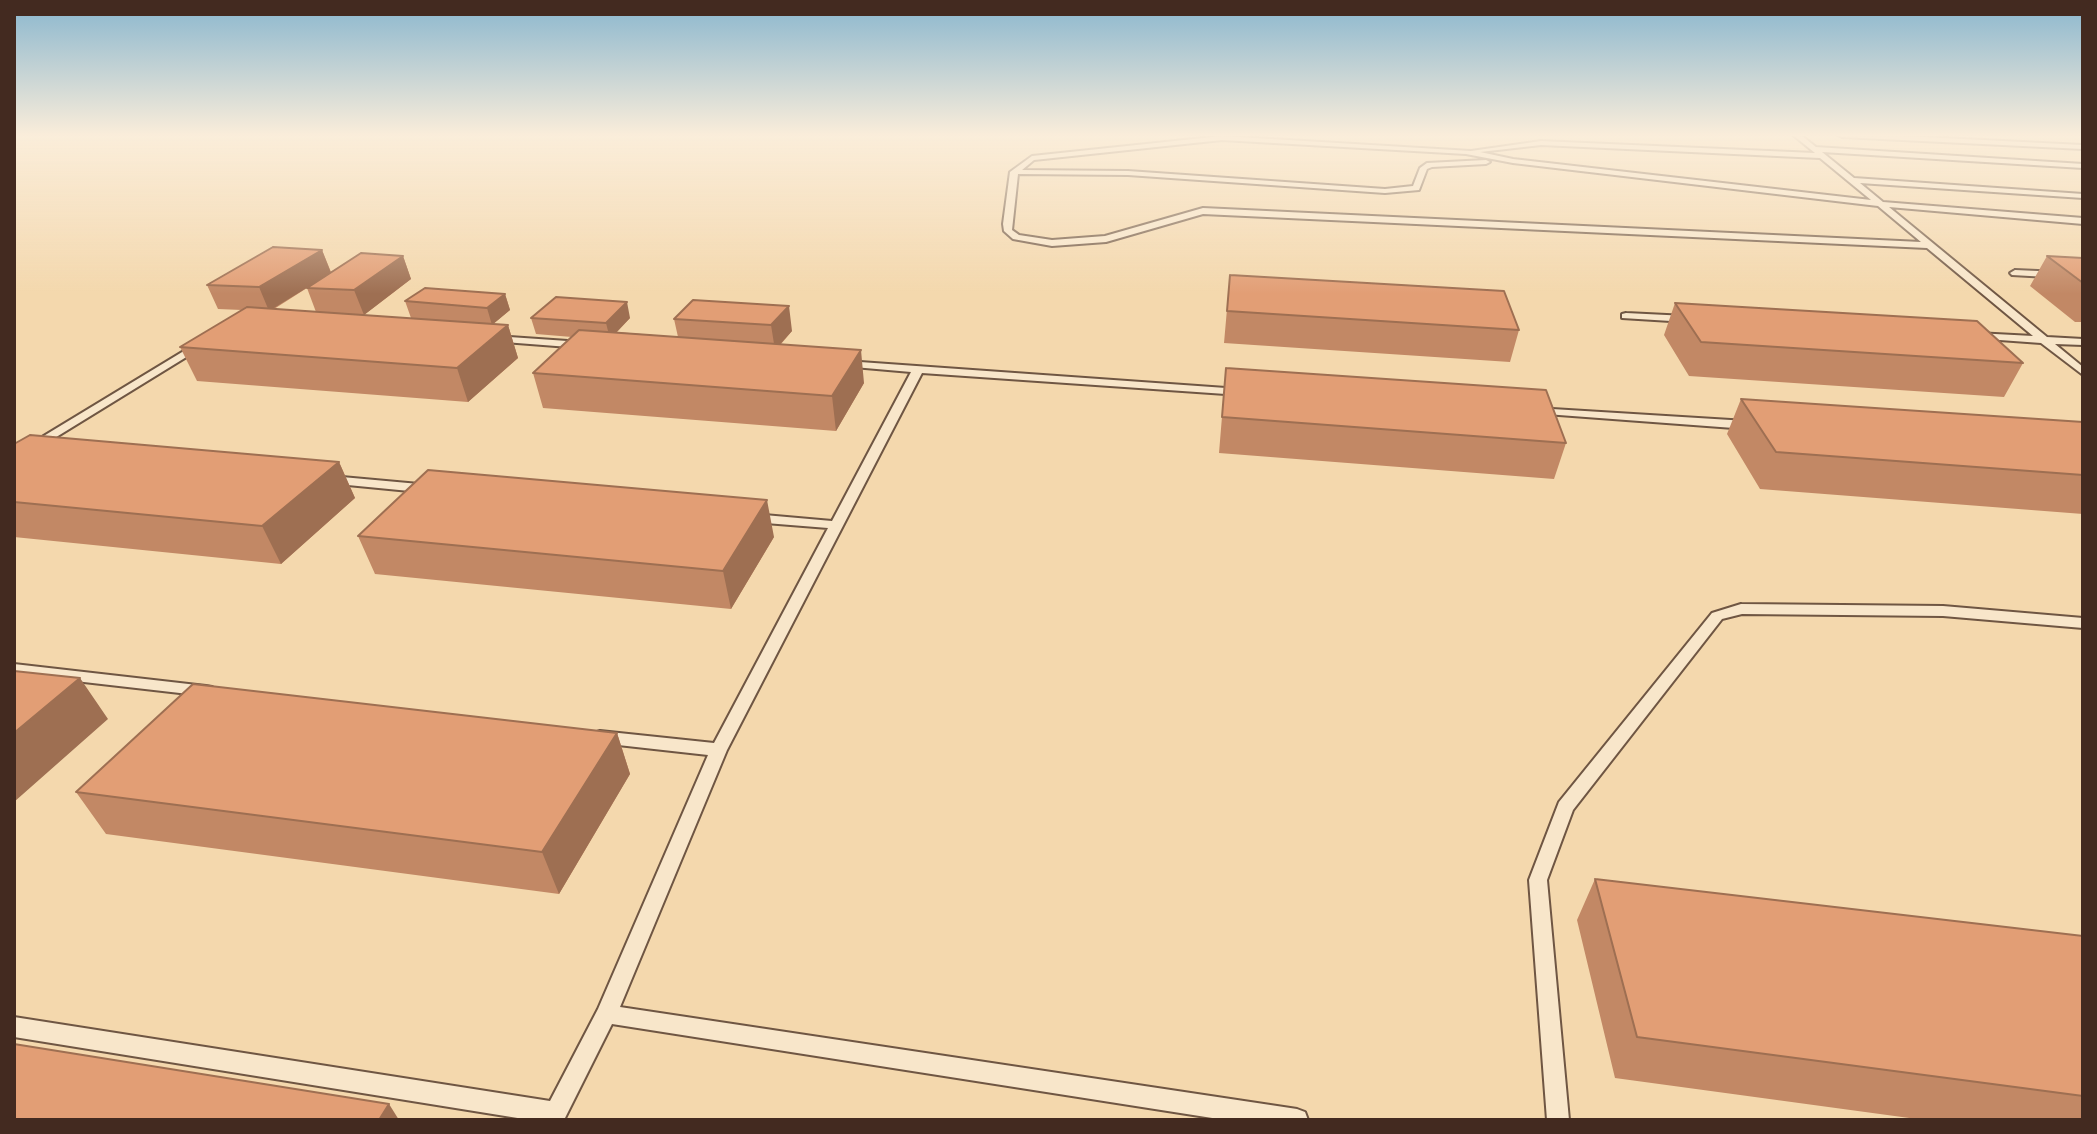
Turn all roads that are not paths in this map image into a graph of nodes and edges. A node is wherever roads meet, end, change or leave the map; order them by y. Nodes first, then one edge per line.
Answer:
1 (1012, 188) edge
2 (1341, 188) edge
3 (1416, 188) edge
4 (1743, 188) edge
5 (1860, 188) edge
6 (1965, 188) edge
7 (2083, 196) edge
8 (1880, 204) junction
9 (2083, 221) edge
10 (1929, 245) junction
11 (2015, 273) dead end
12 (2083, 276) edge
13 (1626, 316) dead end
14 (1704, 320) edge
15 (1966, 335) edge
16 (211, 337) edge
17 (475, 338) edge
18 (2044, 340) junction
19 (2083, 342) edge
20 (602, 347) edge
21 (839, 364) edge
22 (918, 369) junction
23 (2083, 372) edge
24 (1257, 394) edge
25 (1527, 411) edge
26 (1765, 426) edge
27 (57, 455) edge
28 (20, 456) edge
29 (312, 478) edge
30 (439, 489) edge
31 (741, 517) edge
32 (837, 525) junction
33 (2083, 623) edge
34 (14, 669) edge
35 (218, 693) edge
36 (578, 734) edge
37 (719, 750) junction
38 (606, 1014) junction
39 (14, 1027) edge
40 (553, 1117) edge
41 (1297, 1120) edge
42 (1558, 1120) edge

1 - 10 lane
2 - 3 lane
4 - 8 lane
5 - 8 lane
6 - 7 lane
8 - 9 lane
8 - 10 lane
10 - 18 lane
11 - 12 lane
13 - 14 lane
15 - 18 lane
16 - 28 lane
17 - 20 lane
18 - 19 lane
18 - 23 lane
21 - 22 lane
22 - 24 lane
22 - 32 lane
25 - 26 lane
27 - 28 lane
29 - 30 lane
31 - 32 lane
32 - 37 lane
33 - 42 lane
34 - 35 lane
36 - 37 lane
37 - 38 lane
38 - 40 lane
38 - 41 lane
39 - 40 lane

